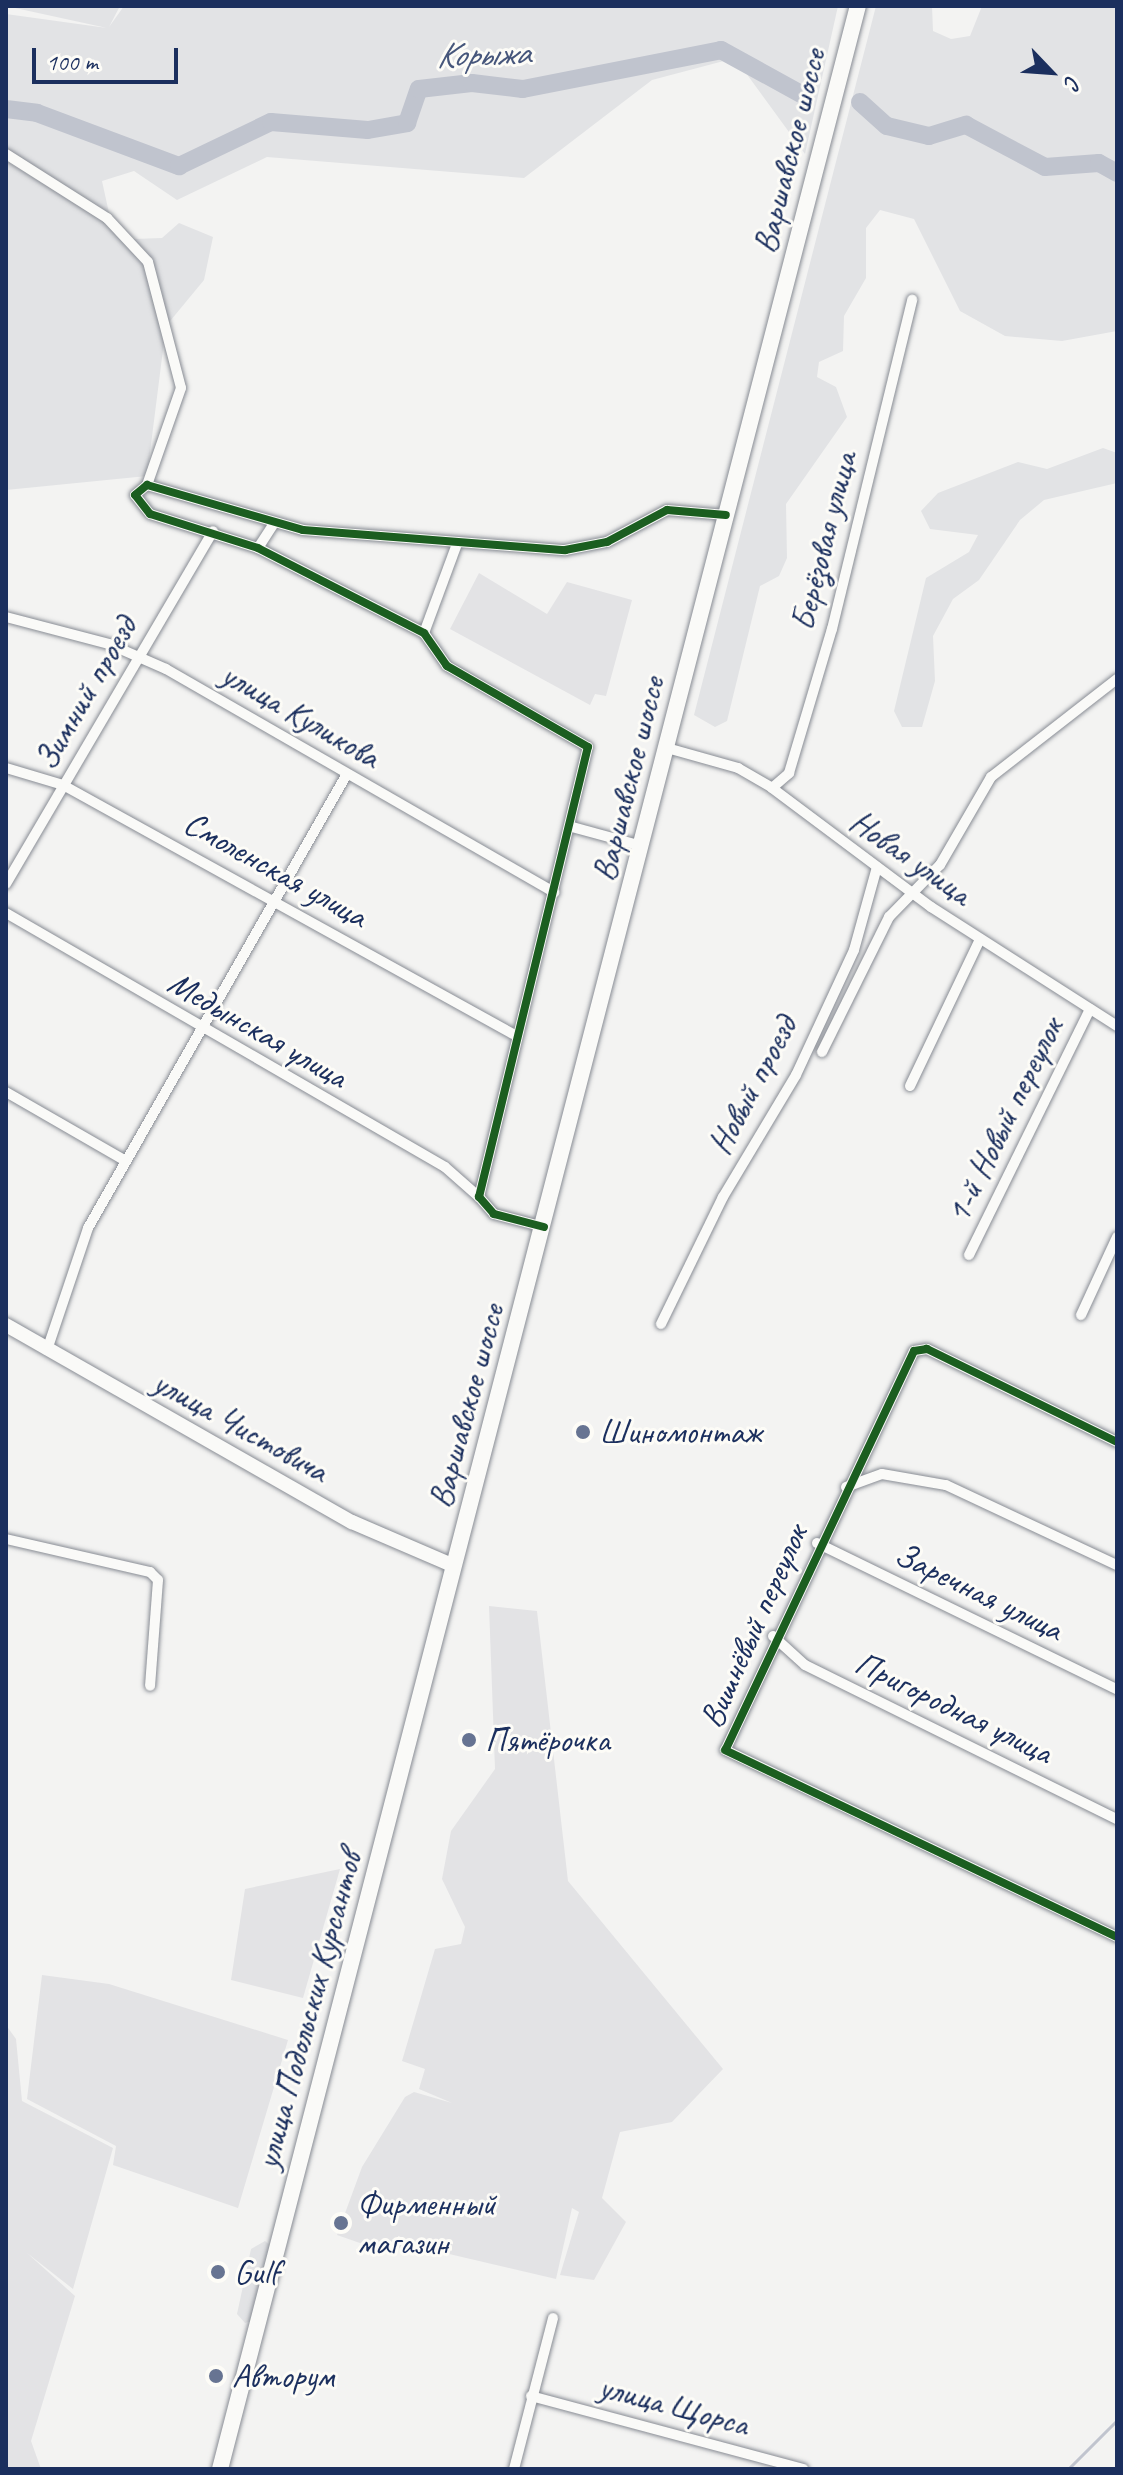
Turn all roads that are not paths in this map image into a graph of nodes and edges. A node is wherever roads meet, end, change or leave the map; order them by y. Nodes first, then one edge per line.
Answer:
1 (858, 6) edge
2 (6, 154) edge
3 (912, 300) dead end
4 (147, 485) junction
5 (726, 515) junction
6 (274, 523) junction
7 (213, 531) junction
8 (457, 544) junction
9 (258, 548) junction
10 (6, 617) edge
11 (424, 633) junction
12 (138, 656) junction
13 (1117, 679) edge
14 (667, 748) junction
15 (6, 768) edge
16 (347, 774) junction
17 (63, 785) junction
18 (772, 788) junction
19 (572, 827) junction
20 (642, 846) junction
21 (877, 867) junction
22 (6, 884) edge
23 (912, 889) junction
24 (554, 892) junction
25 (273, 898) junction
26 (6, 913) edge
27 (980, 939) junction
28 (1090, 1009) junction
29 (1117, 1026) edge
30 (200, 1029) junction
31 (513, 1034) junction
32 (822, 1052) dead end
33 (910, 1086) dead end
34 (6, 1092) edge
35 (126, 1161) junction
36 (479, 1197) junction
37 (544, 1227) junction
38 (1117, 1237) edge
39 (969, 1255) dead end
40 (1081, 1315) dead end
41 (661, 1324) dead end
42 (6, 1325) edge
43 (47, 1350) junction
44 (1117, 1442) edge
45 (846, 1487) junction
46 (6, 1539) edge
47 (817, 1543) junction
48 (1117, 1565) edge
49 (454, 1566) junction
50 (773, 1636) junction
51 (150, 1686) dead end
52 (1117, 1689) edge
53 (1117, 1819) edge
54 (1117, 1937) edge
55 (553, 2318) dead end
56 (531, 2396) junction
57 (221, 2469) edge
58 (514, 2469) edge
59 (803, 2469) edge

1 - 5 main road, Варшавское шоссе
2 - 4 street
3 - 18 street, Берёзовая улица
4 - 6 street
4 - 7 street
5 - 8 street
5 - 14 main road, Варшавское шоссе
6 - 8 street
6 - 9 street
7 - 9 street
7 - 12 street, Зимний проезд
8 - 11 street
9 - 11 street
10 - 12 street, улица Куликова
11 - 19 street
12 - 16 street, улица Куликова
12 - 17 street, Зимний проезд
13 - 23 street
14 - 18 street, Новая улица
14 - 20 main road, Варшавское шоссе
15 - 17 street, Смоленская улица
16 - 24 street, улица Куликова
16 - 25 street
17 - 22 street, Зимний проезд
17 - 25 street, Смоленская улица
18 - 21 street, Новая улица
19 - 20 street
19 - 24 street
20 - 37 main road, Варшавское шоссе
21 - 23 street, Новая улица
21 - 41 street, Новый проезд
23 - 27 street, Новая улица
23 - 32 street
24 - 31 street
25 - 30 street
25 - 31 street, Смоленская улица
26 - 30 street, Медынская улица
27 - 28 street, Новая улица
27 - 33 street
28 - 29 street, Новая улица
28 - 39 street, 1-й Новый переулок
30 - 35 street
30 - 36 street, Медынская улица
31 - 36 street
34 - 35 street
35 - 43 street
36 - 37 street, Медынская улица
37 - 49 main road, Варшавское шоссе
38 - 40 street
42 - 43 street, улица Чистовича
43 - 49 street, улица Чистовича
44 - 45 street, Вишнёвый переулок
45 - 47 street, Вишнёвый переулок
45 - 48 street
46 - 51 street
47 - 50 street, Вишнёвый переулок
47 - 52 street, Заречная улица
49 - 57 main road, улица Подольских Курсантов
50 - 53 street, Пригородная улица
50 - 54 street, Вишнёвый переулок
55 - 56 street
56 - 58 street
56 - 59 street, улица Щорса

